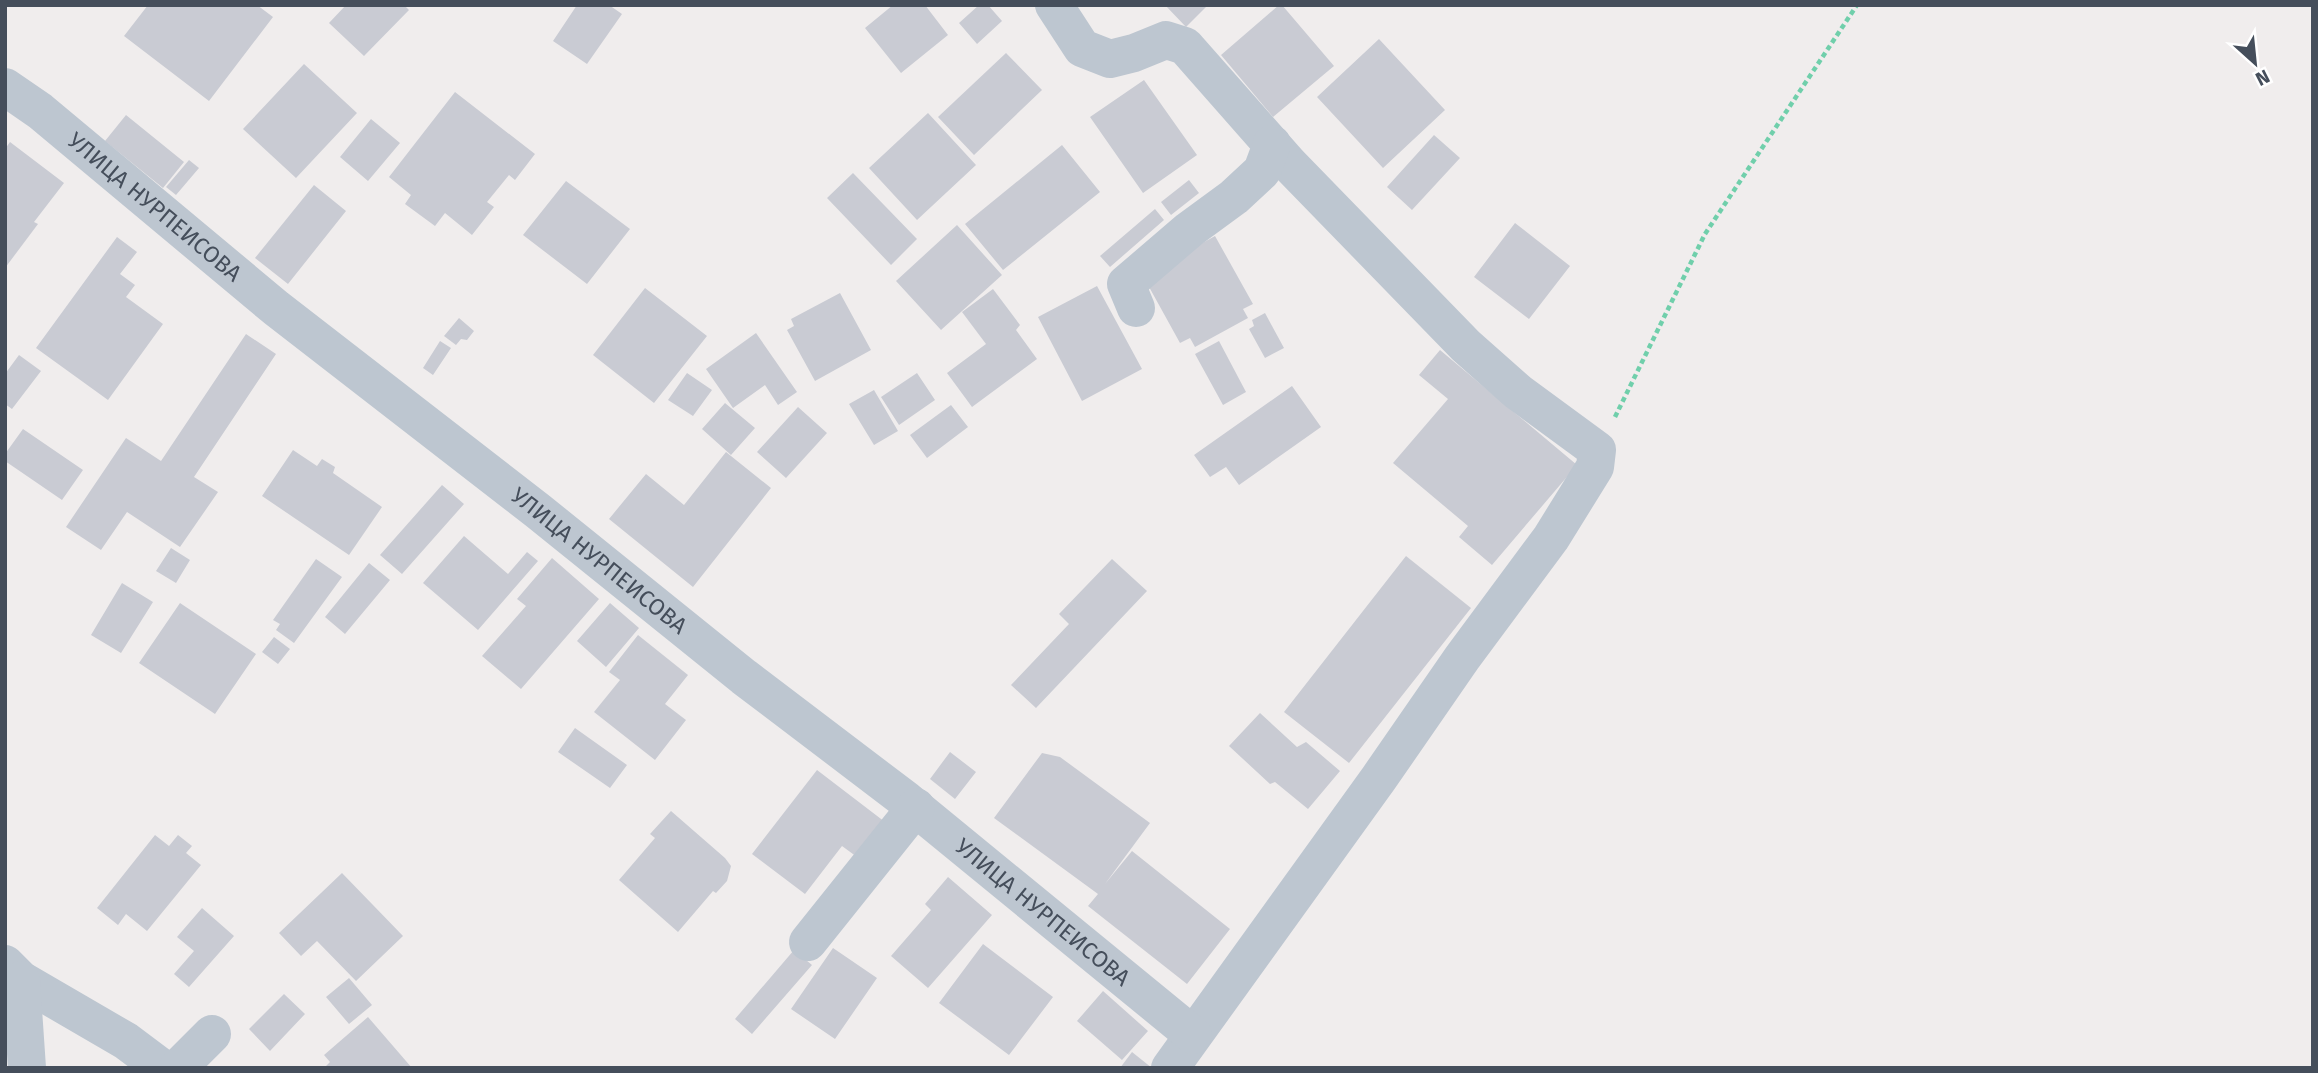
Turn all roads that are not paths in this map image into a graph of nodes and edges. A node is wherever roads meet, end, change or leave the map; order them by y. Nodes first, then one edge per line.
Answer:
1 (1054, 5) edge
2 (5, 87) edge
3 (1272, 144) junction
4 (1136, 308) dead end
5 (916, 807) junction
6 (808, 942) dead end
7 (13, 972) edge
8 (212, 1034) dead end
9 (1193, 1035) junction
10 (27, 1068) edge
11 (162, 1068) edge
12 (178, 1068) edge
13 (1170, 1068) edge

1 - 3 street
2 - 5 street, УЛИЦА НУРПЕИСОВА
3 - 4 street
3 - 9 street
5 - 6 street
5 - 9 street, УЛИЦА НУРПЕИСОВА
7 - 10 street
7 - 11 street
8 - 12 street
9 - 13 street

